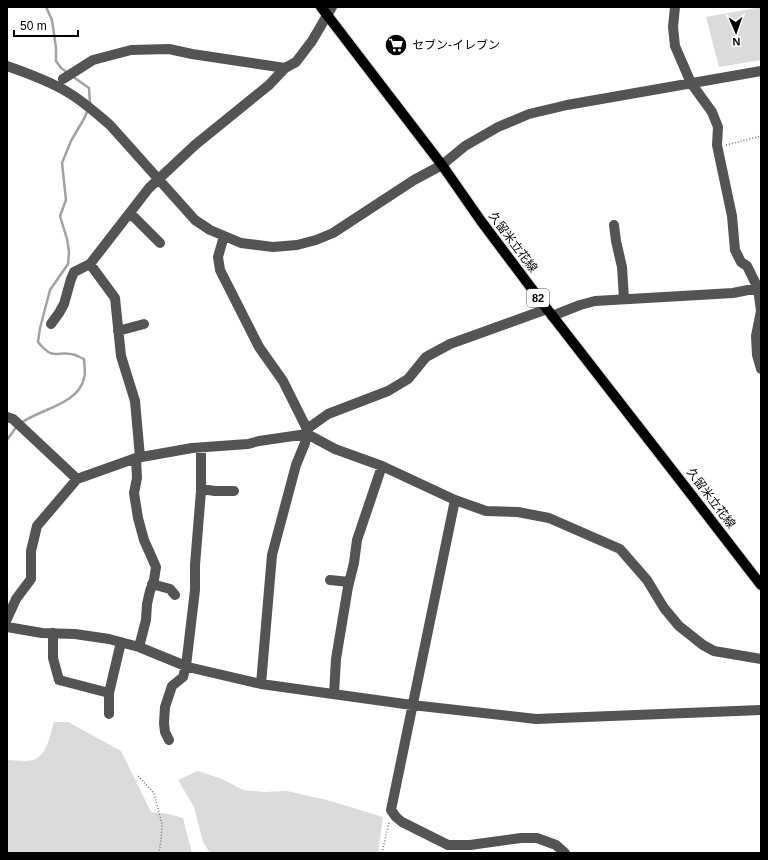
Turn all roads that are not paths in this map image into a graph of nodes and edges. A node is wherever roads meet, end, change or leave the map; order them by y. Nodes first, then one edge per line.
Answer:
1 (321, 7) edge
2 (675, 7) edge
3 (330, 11) edge
4 (7, 66) edge
5 (285, 68) junction
6 (761, 70) edge
7 (63, 79) dead end
8 (691, 83) junction
9 (442, 165) junction
10 (158, 179) junction
11 (130, 213) junction
12 (614, 225) dead end
13 (224, 236) junction
14 (160, 243) dead end
15 (90, 264) junction
16 (759, 286) edge
17 (624, 300) junction
18 (761, 307) edge
19 (549, 312) junction
20 (51, 324) dead end
21 (144, 324) dead end
22 (118, 331) junction
23 (761, 370) edge
24 (7, 416) edge
25 (307, 431) junction
26 (201, 448) junction
27 (138, 457) junction
28 (382, 466) junction
29 (77, 479) junction
30 (201, 489) junction
31 (234, 491) dead end
32 (455, 500) junction
33 (330, 580) dead end
34 (349, 582) junction
35 (152, 584) junction
36 (761, 585) edge
37 (175, 595) dead end
38 (7, 619) edge
39 (7, 627) edge
40 (54, 633) junction
41 (120, 642) junction
42 (139, 647) junction
43 (761, 660) edge
44 (186, 666) junction
45 (261, 684) junction
46 (109, 693) junction
47 (334, 694) junction
48 (412, 705) junction
49 (761, 710) edge
50 (109, 714) dead end
51 (169, 740) dead end
52 (565, 853) edge

1 - 3 main road, 久留米立花線 / 82
2 - 8 street
3 - 5 street
3 - 9 main road, 久留米立花線 / 82
4 - 10 street
5 - 7 street
5 - 10 street
6 - 8 street
8 - 9 street
8 - 16 street
9 - 13 street
9 - 19 main road, 久留米立花線 / 82
10 - 11 street
10 - 13 street
11 - 14 street
11 - 15 street
12 - 17 street
13 - 25 street
15 - 20 street
15 - 22 street
16 - 17 street
16 - 18 street
17 - 19 street
18 - 23 street
19 - 25 street
19 - 36 main road, 久留米立花線 / 82
21 - 22 street
22 - 27 street
24 - 29 street
25 - 26 street
25 - 28 street
25 - 45 street
26 - 27 street
26 - 30 street
27 - 29 street
27 - 35 street
28 - 32 street
28 - 34 street
29 - 38 street
30 - 31 street
30 - 44 street
32 - 43 street
32 - 48 street
33 - 34 street
34 - 47 street
35 - 37 street
35 - 42 street
39 - 40 street
40 - 41 street
40 - 46 street
41 - 42 street
41 - 46 street
42 - 44 street
44 - 45 street
44 - 51 street
45 - 47 street
46 - 50 street
47 - 48 street
48 - 49 street
48 - 52 street

